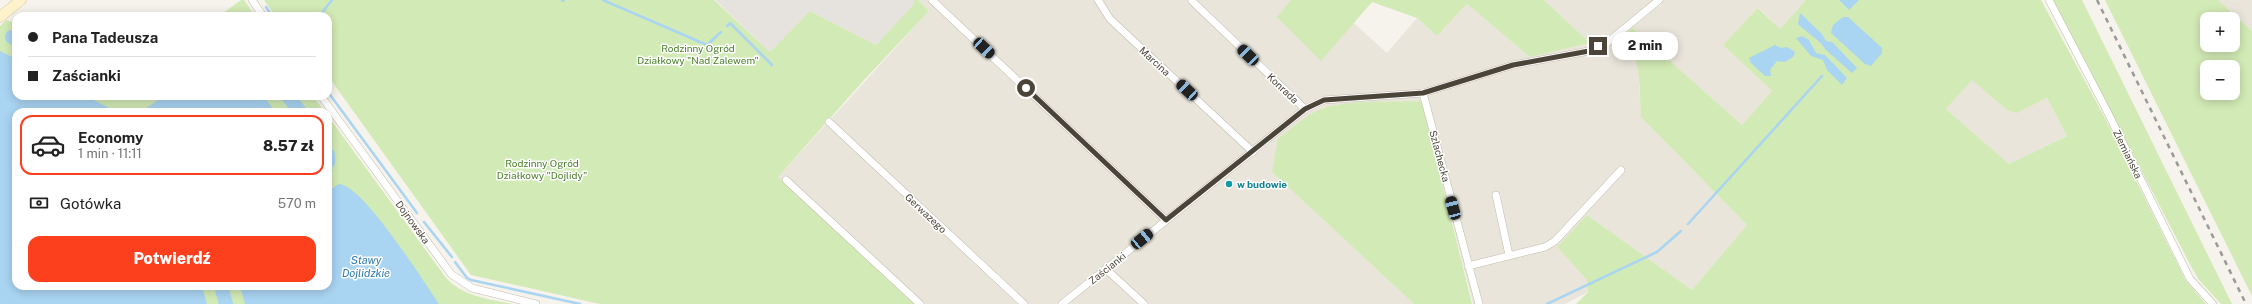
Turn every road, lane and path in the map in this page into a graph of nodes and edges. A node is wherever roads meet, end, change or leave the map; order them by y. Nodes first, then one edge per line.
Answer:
1 (21, 0) edge
2 (252, 0) edge
3 (932, 0) edge
4 (1098, 0) edge
5 (1659, 0) edge
6 (2049, 0) edge
7 (1192, 1) edge
8 (260, 12) edge
9 (0, 17) edge
10 (1423, 93) junction
11 (1305, 109) junction
12 (332, 111) edge
13 (829, 122) dead end
14 (1253, 152) junction
15 (1620, 170) dead end
16 (786, 180) dead end
17 (1496, 195) dead end
18 (1166, 220) junction
19 (1509, 255) junction
20 (1468, 266) junction
21 (1106, 269) junction
22 (536, 304) edge
23 (920, 304) edge
24 (1024, 304) edge
25 (1062, 304) edge
26 (1144, 304) edge
27 (1479, 304) edge
28 (2213, 304) edge

1 - 9 street
2 - 8 street
3 - 18 street
4 - 14 street, Marcina
5 - 10 street, Zaścianki
6 - 28 street, Ziemiańska
7 - 11 street, Konrada
10 - 11 street, Zaścianki
10 - 20 street, Szlachecka
11 - 14 street, Zaścianki
12 - 22 street, Dojnowska
13 - 24 street, Gerwazego
14 - 18 street, Zaścianki
15 - 19 street
16 - 23 street
17 - 19 street
18 - 21 street, Zaścianki
19 - 20 street
20 - 27 street, Szlachecka
21 - 25 street, Zaścianki
21 - 26 street

